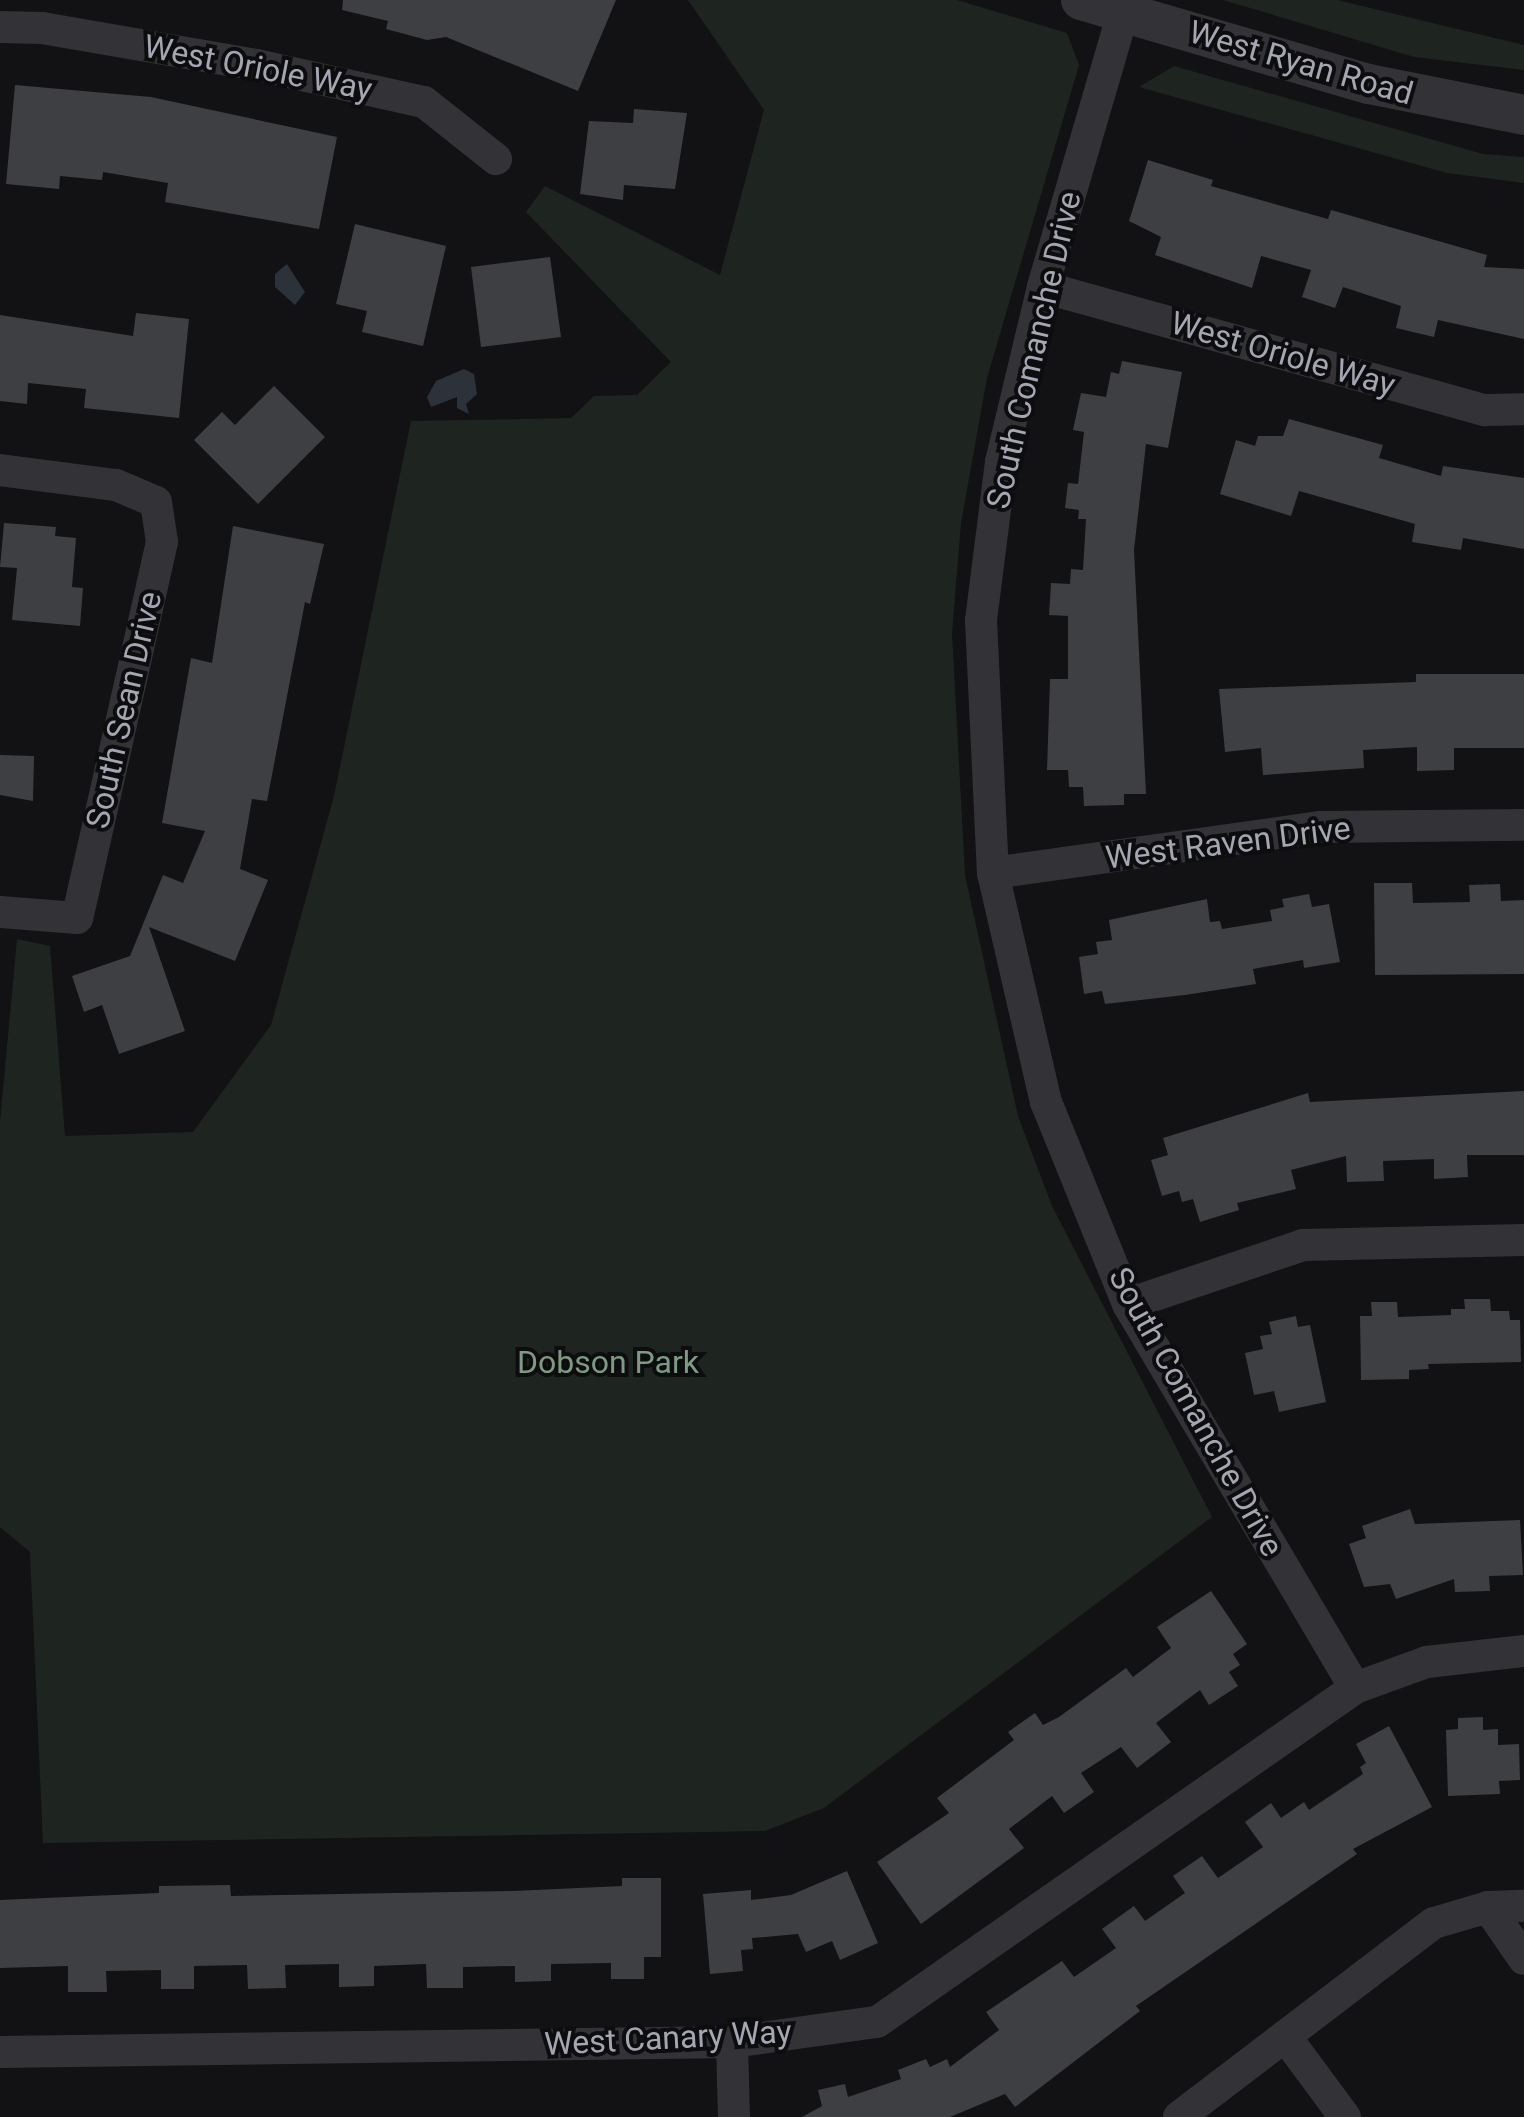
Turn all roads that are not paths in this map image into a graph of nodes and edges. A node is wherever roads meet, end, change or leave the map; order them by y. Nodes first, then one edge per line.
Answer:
1 (5, 0) edge
2 (1081, 0) edge
3 (1123, 13) junction
4 (0, 14) edge
5 (0, 28) edge
6 (1524, 115) edge
7 (496, 159) dead end
8 (1042, 287) junction
9 (1524, 409) edge
10 (0, 470) edge
11 (1524, 825) edge
12 (993, 872) junction
13 (0, 912) edge
14 (1524, 1240) edge
15 (1128, 1304) junction
16 (1524, 1651) edge
17 (1355, 1688) junction
18 (1524, 1906) edge
19 (1488, 1907) junction
20 (1524, 1959) edge
21 (1286, 2036) junction
22 (732, 2042) junction
23 (0, 2052) edge
24 (734, 2117) edge
25 (1179, 2117) edge
26 (1345, 2117) edge

1 - 4 street
2 - 3 street, West Ryan Road
3 - 6 street, West Ryan Road
3 - 8 street, South Comanche Drive
5 - 7 street, West Oriole Way
8 - 9 street, West Oriole Way
8 - 12 street, South Comanche Drive
10 - 13 street, South Sean Drive
11 - 12 street, West Raven Drive
12 - 15 street, South Comanche Drive
14 - 15 street
15 - 17 street, South Comanche Drive
16 - 17 street, West Canary Way
17 - 22 street, West Canary Way
18 - 19 street
19 - 20 street
19 - 21 street
21 - 25 street
21 - 26 street
22 - 23 street, West Canary Way
22 - 24 street

